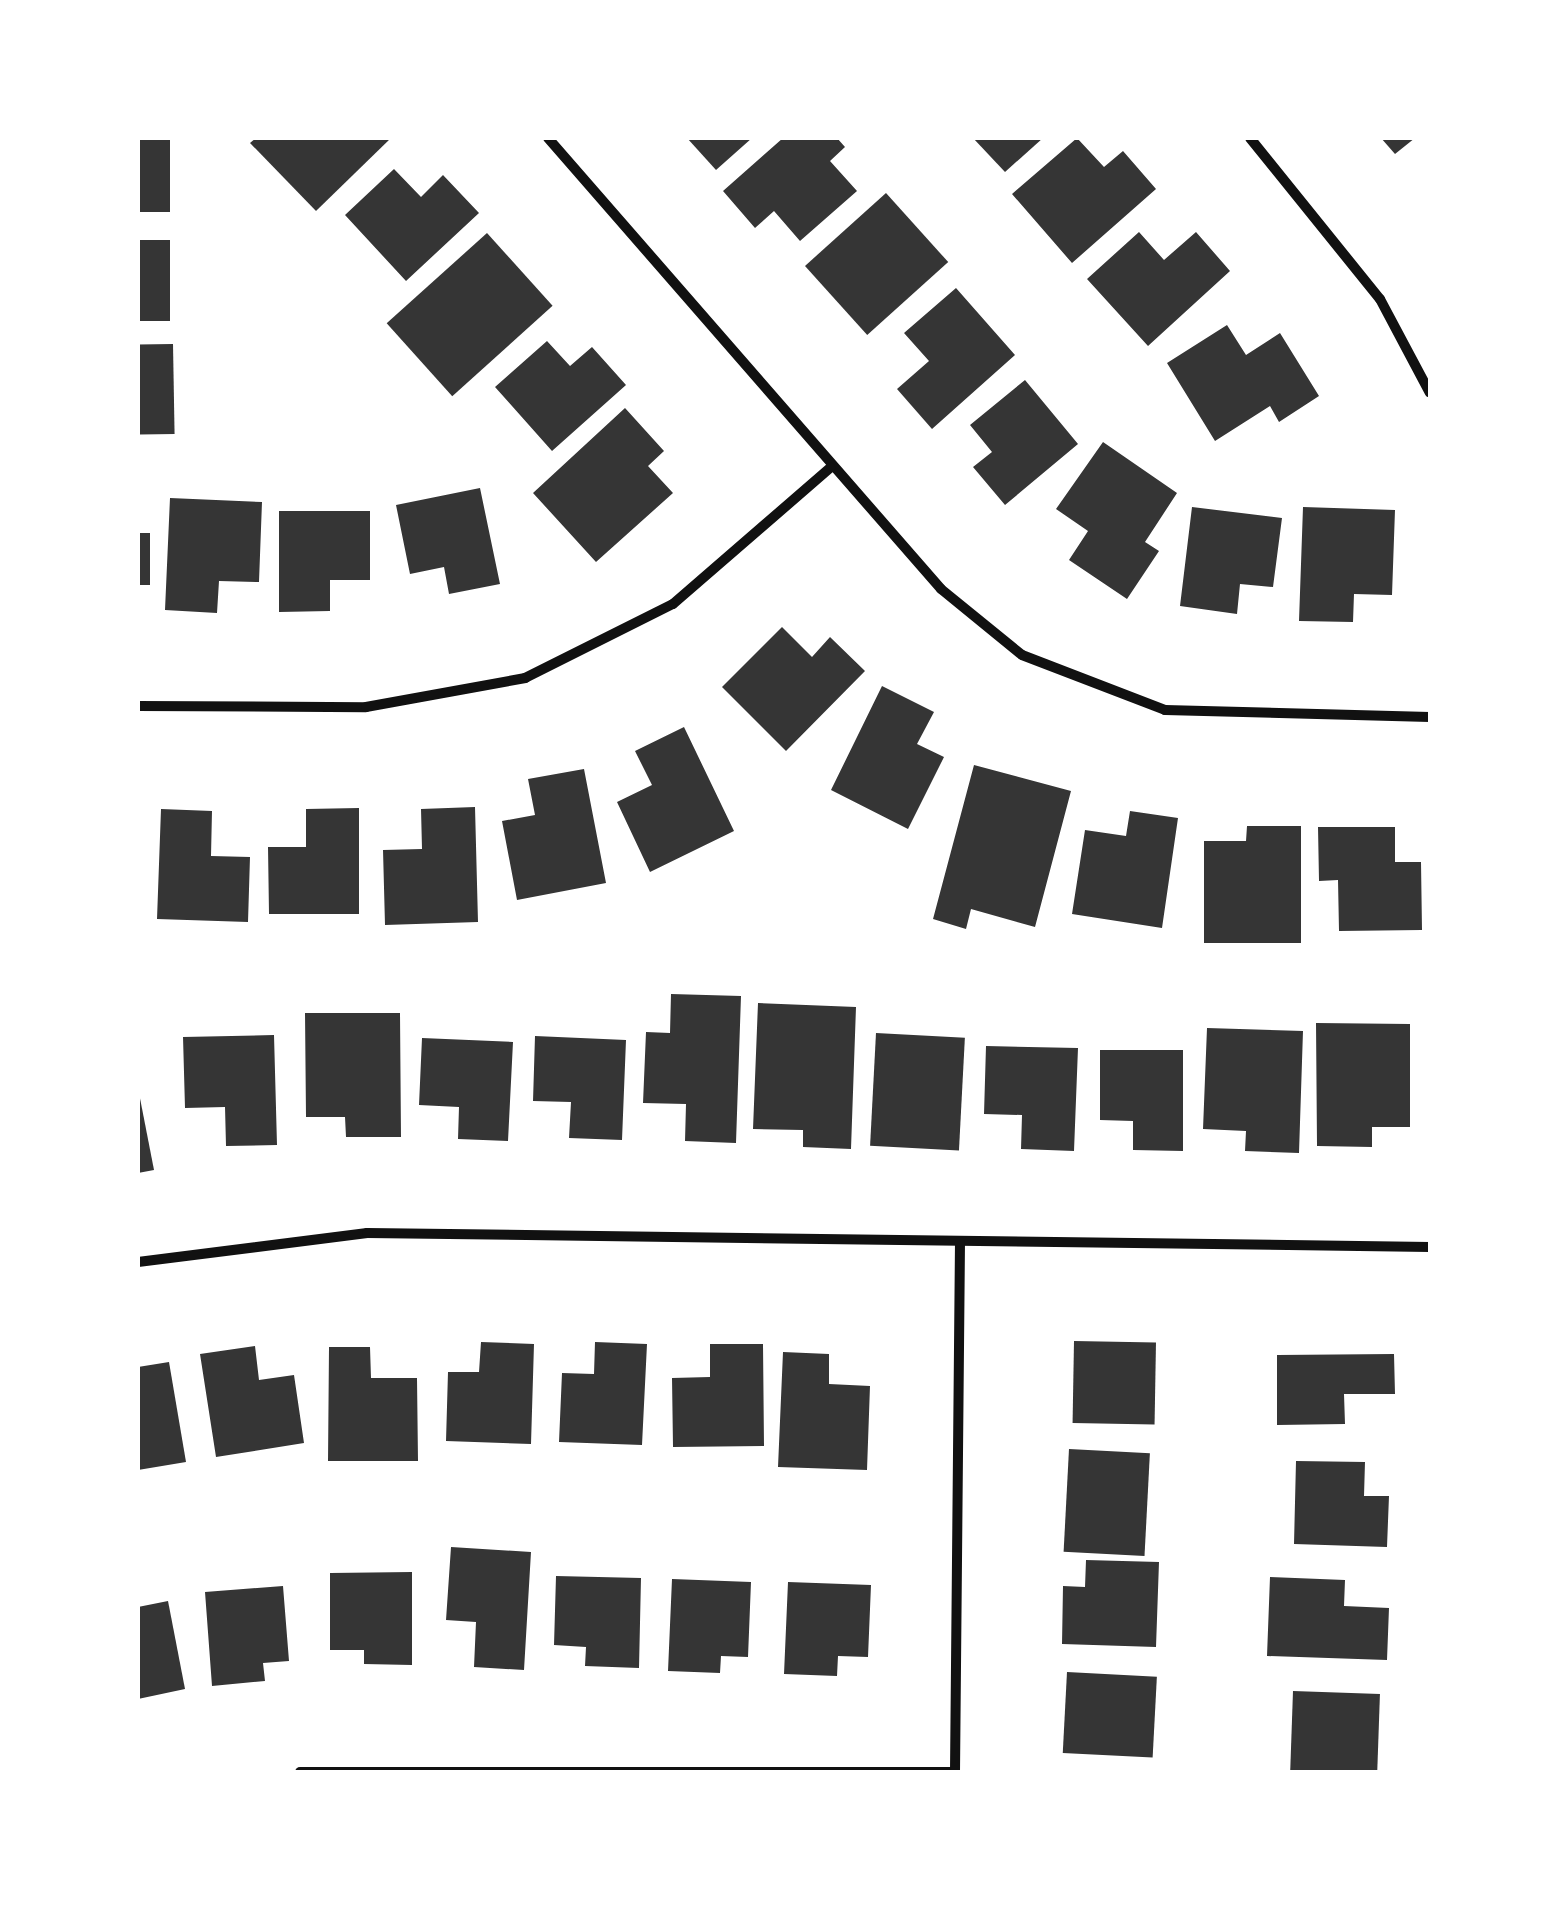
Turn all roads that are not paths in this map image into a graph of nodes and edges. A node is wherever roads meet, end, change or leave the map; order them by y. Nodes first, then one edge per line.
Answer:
1 (548, 138) edge
2 (1250, 138) edge
3 (1430, 393) edge
4 (830, 468) junction
5 (138, 706) edge
6 (1430, 717) edge
7 (960, 1242) junction
8 (1430, 1248) edge
9 (138, 1262) edge
10 (300, 1772) edge
11 (956, 1772) edge

1 - 4 street
2 - 3 street
4 - 5 street
4 - 6 street
7 - 8 street
7 - 9 street
7 - 11 street
10 - 11 street

